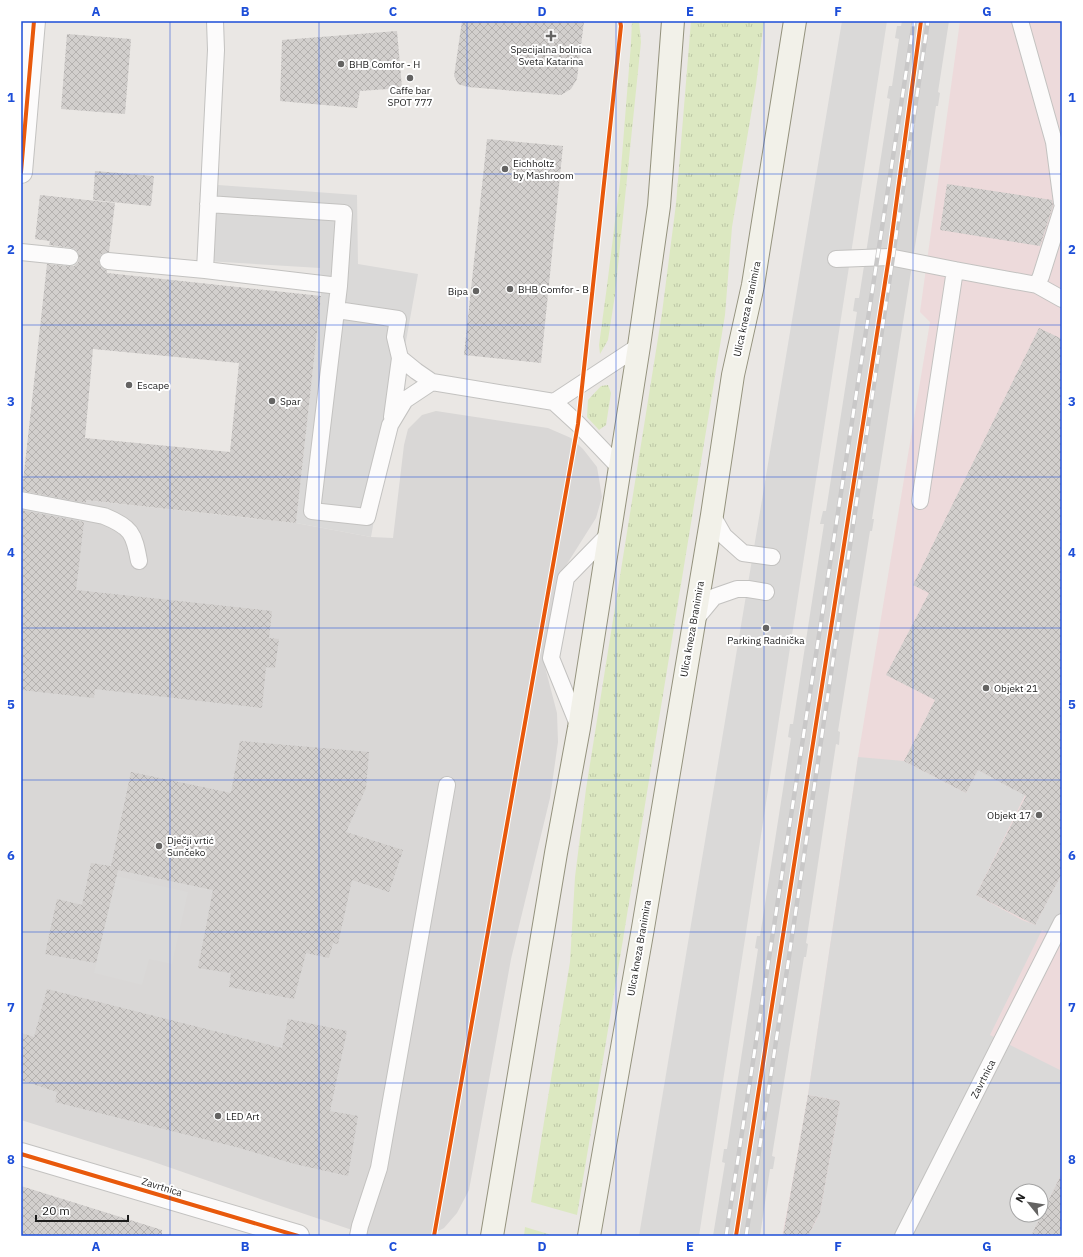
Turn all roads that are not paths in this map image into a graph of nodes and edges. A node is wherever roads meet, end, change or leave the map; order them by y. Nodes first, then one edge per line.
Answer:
1 (34, 21) edge
2 (215, 21) edge
3 (673, 21) edge
4 (795, 21) edge
5 (1020, 21) edge
6 (21, 172) edge
7 (1062, 203) edge
8 (208, 204) junction
9 (1062, 209) edge
10 (21, 252) edge
11 (70, 258) dead end
12 (836, 259) dead end
13 (108, 261) dead end
14 (205, 270) junction
15 (955, 270) junction
16 (1037, 285) junction
17 (339, 286) junction
18 (1062, 299) edge
19 (337, 310) junction
20 (639, 346) junction
21 (400, 358) junction
22 (432, 382) junction
23 (554, 402) junction
24 (390, 425) junction
25 (620, 467) junction
26 (21, 500) edge
27 (920, 501) dead end
28 (712, 514) junction
29 (609, 534) junction
30 (772, 557) dead end
31 (139, 561) dead end
32 (766, 592) dead end
33 (694, 621) junction
34 (579, 728) junction
35 (447, 785) dead end
36 (1062, 922) edge
37 (21, 1154) edge
38 (298, 1236) edge
39 (358, 1236) edge
40 (492, 1236) edge
41 (589, 1236) edge
42 (904, 1236) edge

1 - 6 street
2 - 8 lane
3 - 20 main road
4 - 28 main road, Ulica kneza Branimira
5 - 7 lane
8 - 14 lane
8 - 17 lane
9 - 16 lane
10 - 11 lane
12 - 15 lane
13 - 14 lane
14 - 17 lane
15 - 16 lane
15 - 27 lane
16 - 18 lane
17 - 19 lane
19 - 21 lane
19 - 24 lane
20 - 23 lane
20 - 25 main road
21 - 22 lane
21 - 24 lane
22 - 23 lane
22 - 24 lane
23 - 25 lane
25 - 29 main road
26 - 31 lane
28 - 30 lane
28 - 33 main road, Ulica kneza Branimira
29 - 34 main road
29 - 34 lane
32 - 33 lane
33 - 41 main road, Ulica kneza Branimira
34 - 40 main road
35 - 39 lane
36 - 42 lane, Zavrtnica
37 - 38 street, Zavrtnica

